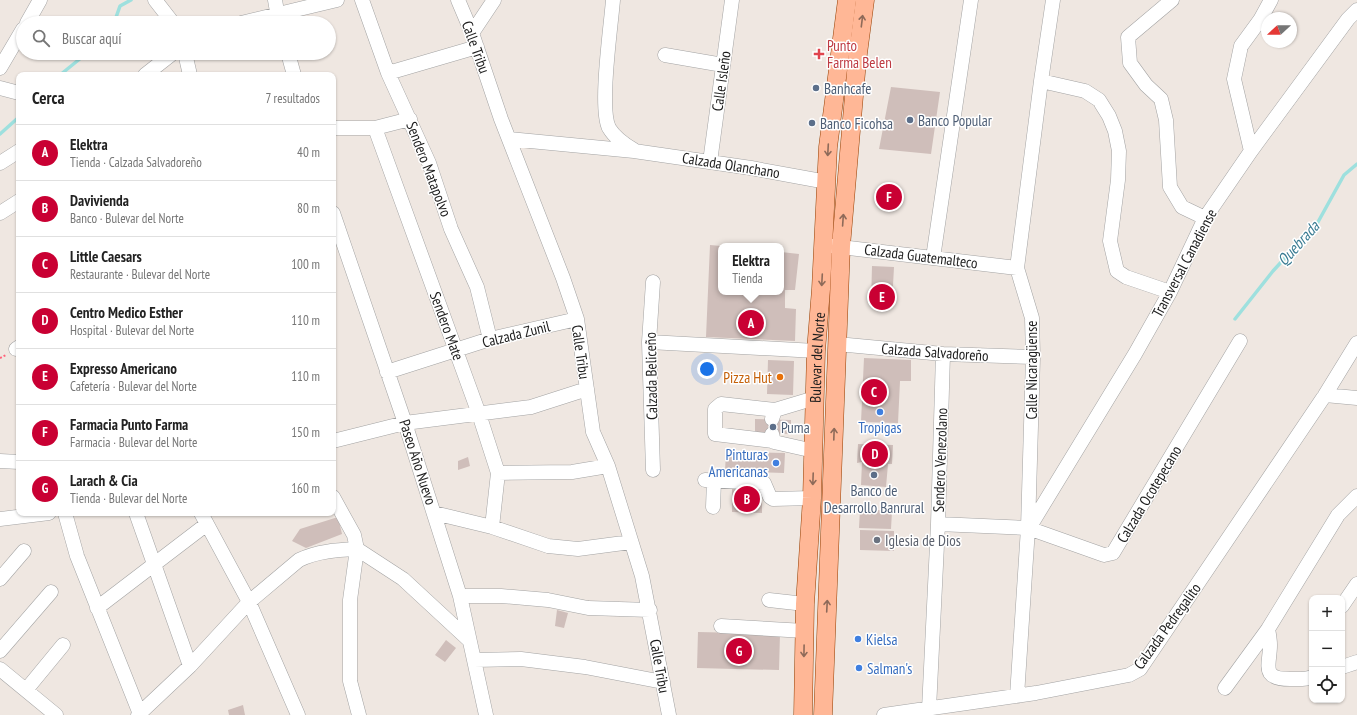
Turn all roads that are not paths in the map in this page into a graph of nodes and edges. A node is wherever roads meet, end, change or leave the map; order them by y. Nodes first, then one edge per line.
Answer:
1 (40, 0) edge
2 (155, 0) edge
3 (337, 0) edge
4 (362, 0) edge
5 (458, 0) edge
6 (494, 0) edge
7 (612, 0) edge
8 (732, 0) edge
9 (847, 0) edge
10 (865, 0) edge
11 (971, 0) edge
12 (1053, 0) edge
13 (1172, 0) edge
14 (1271, 0) edge
15 (1357, 10) edge
16 (277, 12) edge
17 (30, 16) edge
18 (168, 16) edge
19 (264, 16) edge
20 (472, 33) junction
21 (16, 41) edge
22 (477, 47) junction
23 (665, 55) dead end
24 (164, 60) edge
25 (187, 60) edge
26 (290, 60) edge
27 (723, 65) junction
28 (0, 68) edge
29 (149, 72) edge
30 (189, 72) edge
31 (293, 72) edge
32 (388, 73) junction
33 (1040, 81) junction
34 (0, 88) edge
35 (16, 92) edge
36 (410, 119) junction
37 (336, 128) edge
38 (375, 128) junction
39 (509, 139) junction
40 (634, 150) junction
41 (1251, 151) junction
42 (16, 153) edge
43 (710, 162) junction
44 (0, 164) edge
45 (827, 182) junction
46 (16, 203) edge
47 (0, 213) edge
48 (1206, 218) junction
49 (336, 222) edge
50 (832, 246) junction
51 (933, 258) junction
52 (1017, 268) junction
53 (653, 282) dead end
54 (1170, 292) junction
55 (577, 319) junction
56 (490, 339) junction
57 (1240, 341) dead end
58 (649, 342) junction
59 (1357, 343) edge
60 (837, 344) junction
61 (456, 351) junction
62 (816, 351) junction
63 (943, 354) junction
64 (1033, 357) junction
65 (387, 372) junction
66 (586, 389) junction
67 (1325, 395) junction
68 (815, 398) junction
69 (1357, 398) edge
70 (479, 414) junction
71 (405, 423) junction
72 (336, 440) edge
73 (814, 452) junction
74 (0, 461) edge
75 (16, 462) edge
76 (608, 466) junction
77 (653, 470) dead end
78 (498, 472) junction
79 (1357, 496) edge
80 (812, 498) junction
81 (336, 502) edge
82 (713, 507) dead end
83 (434, 513) junction
84 (24, 516) edge
85 (66, 516) edge
86 (137, 516) edge
87 (0, 519) edge
88 (204, 519) edge
89 (938, 524) junction
90 (492, 527) junction
91 (1028, 528) junction
92 (631, 542) junction
93 (357, 549) junction
94 (24, 551) dead end
95 (153, 563) junction
96 (0, 579) edge
97 (1357, 584) edge
98 (51, 592) dead end
99 (460, 596) junction
100 (769, 600) dead end
101 (249, 602) junction
102 (1345, 602) edge
103 (805, 604) junction
104 (97, 608) junction
105 (650, 610) junction
106 (721, 626) dead end
107 (1268, 629) junction
108 (804, 631) junction
109 (469, 640) junction
110 (63, 645) dead end
111 (0, 651) edge
112 (474, 660) junction
113 (1357, 662) edge
114 (190, 666) junction
115 (1345, 666) edge
116 (0, 669) edge
117 (1309, 678) edge
118 (663, 682) junction
119 (1225, 688) dead end
120 (26, 690) junction
121 (1017, 696) junction
122 (929, 709) junction
123 (139, 714) edge
124 (56, 715) edge
125 (298, 715) edge
126 (359, 715) edge
127 (486, 715) edge
128 (669, 715) edge
129 (803, 715) edge
130 (823, 715) edge
131 (884, 715) edge

1 - 17 street
2 - 18 street
3 - 16 street
4 - 32 street, Sendero Matapolvo
5 - 20 street, Calle Tribu
6 - 20 street
7 - 40 street
8 - 27 street, Calle Isleño
9 -> 45 main road, Bulevar del Norte
50 -> 10 main road, Bulevar del Norte
11 - 51 street
12 - 33 street, Calle Nicaragüense
13 - 48 street
14 - 41 street
15 - 41 street, Transversal Canadiense
16 - 19 street
20 - 22 street, Calle Tribu
21 - 28 street
22 - 32 street
22 - 39 street, Calle Tribu
23 - 27 street
24 - 29 street
25 - 30 street
26 - 31 street
27 - 43 street, Calle Isleño
32 - 36 street, Sendero Matapolvo
33 - 52 street, Calle Nicaragüense
33 - 54 street
34 - 35 street
36 - 38 street
36 - 56 street, Sendero Matapolvo
37 - 38 street
38 - 61 street, Sendero Mate
39 - 40 street, Calzada Olanchano
39 - 55 street, Calle Tribu
40 - 43 street, Calzada Olanchano
41 - 48 street, Transversal Canadiense
42 - 44 street
43 - 45 street, Calzada Olanchano
45 - 50 main road, Bulevar del Norte
46 - 47 street
48 - 54 street, Transversal Canadiense
49 - 65 street, Paseo Año Nuevo
50 - 51 street, Calzada Guatemalteco
50 - 60 main road, Bulevar del Norte
50 -> 62 main road, Bulevar del Norte
51 - 52 street, Calzada Guatemalteco
52 - 64 street, Calle Nicaragüense
53 - 58 street, Calzada Beliceño
54 - 91 street, Transversal Canadiense
55 - 56 street, Calzada Zunil
55 - 66 street, Calle Tribu
56 - 61 street, Calzada Zunil
57 - 91 street, Calzada Ocotepecano
58 - 62 street
58 - 77 street, Calzada Beliceño
59 - 67 street, Calzada Pedregalito
60 - 63 street, Calzada Salvadoreño
130 -> 60 main road, Bulevar del Norte
61 - 65 street, Calzada Zunil
61 - 70 street, Sendero Mate
62 - 68 main road, Bulevar del Norte
63 - 64 street, Calzada Salvadoreño
63 - 89 street, Sendero Venezolano
64 - 91 street, Calle Nicaragüense
65 - 71 street, Paseo Año Nuevo
66 - 70 street
66 - 76 street, Calle Tribu
67 - 69 street
67 - 121 street, Calzada Pedregalito
68 - 73 main road, Bulevar del Norte
68 - 73 street
70 - 71 street
70 - 78 street, Sendero Mate
71 - 72 street
71 - 83 street, Paseo Año Nuevo
73 -> 80 main road, Bulevar del Norte
74 - 75 street
76 - 78 street
76 - 92 street, Calle Tribu
78 - 90 street, Sendero Mate
79 - 107 street
80 - 82 street
80 - 103 main road, Bulevar del Norte
81 - 93 street
83 - 90 street
83 - 99 street, Paseo Año Nuevo
84 - 87 street
85 - 104 street
86 - 95 street
88 - 95 street
88 - 101 street
89 - 91 street, Calzada Ocotepecano
89 - 122 street, Sendero Venezolano
90 - 92 street
91 - 121 street, Calle Nicaragüense
92 - 105 street, Calle Tribu
93 - 101 street
93 - 109 street
93 - 126 street
94 - 96 street
95 - 104 street
95 - 114 street
97 - 102 street
98 - 111 street
99 - 105 street
99 - 109 street, Paseo Año Nuevo
100 - 103 street
101 - 114 street
101 - 125 street
103 - 108 main road, Bulevar del Norte
104 - 123 street
105 - 118 street, Calle Tribu
106 - 108 street
107 - 117 street
107 - 119 street
108 -> 129 main road, Bulevar del Norte
109 - 112 street, Paseo Año Nuevo
110 - 120 street
112 - 118 street
112 - 127 street, Paseo Año Nuevo
113 - 115 street
114 - 123 street
116 - 120 street
118 - 128 street, Calle Tribu
120 - 124 street
121 - 122 street, Calzada Pedregalito
122 - 131 street, Calzada Pedregalito

